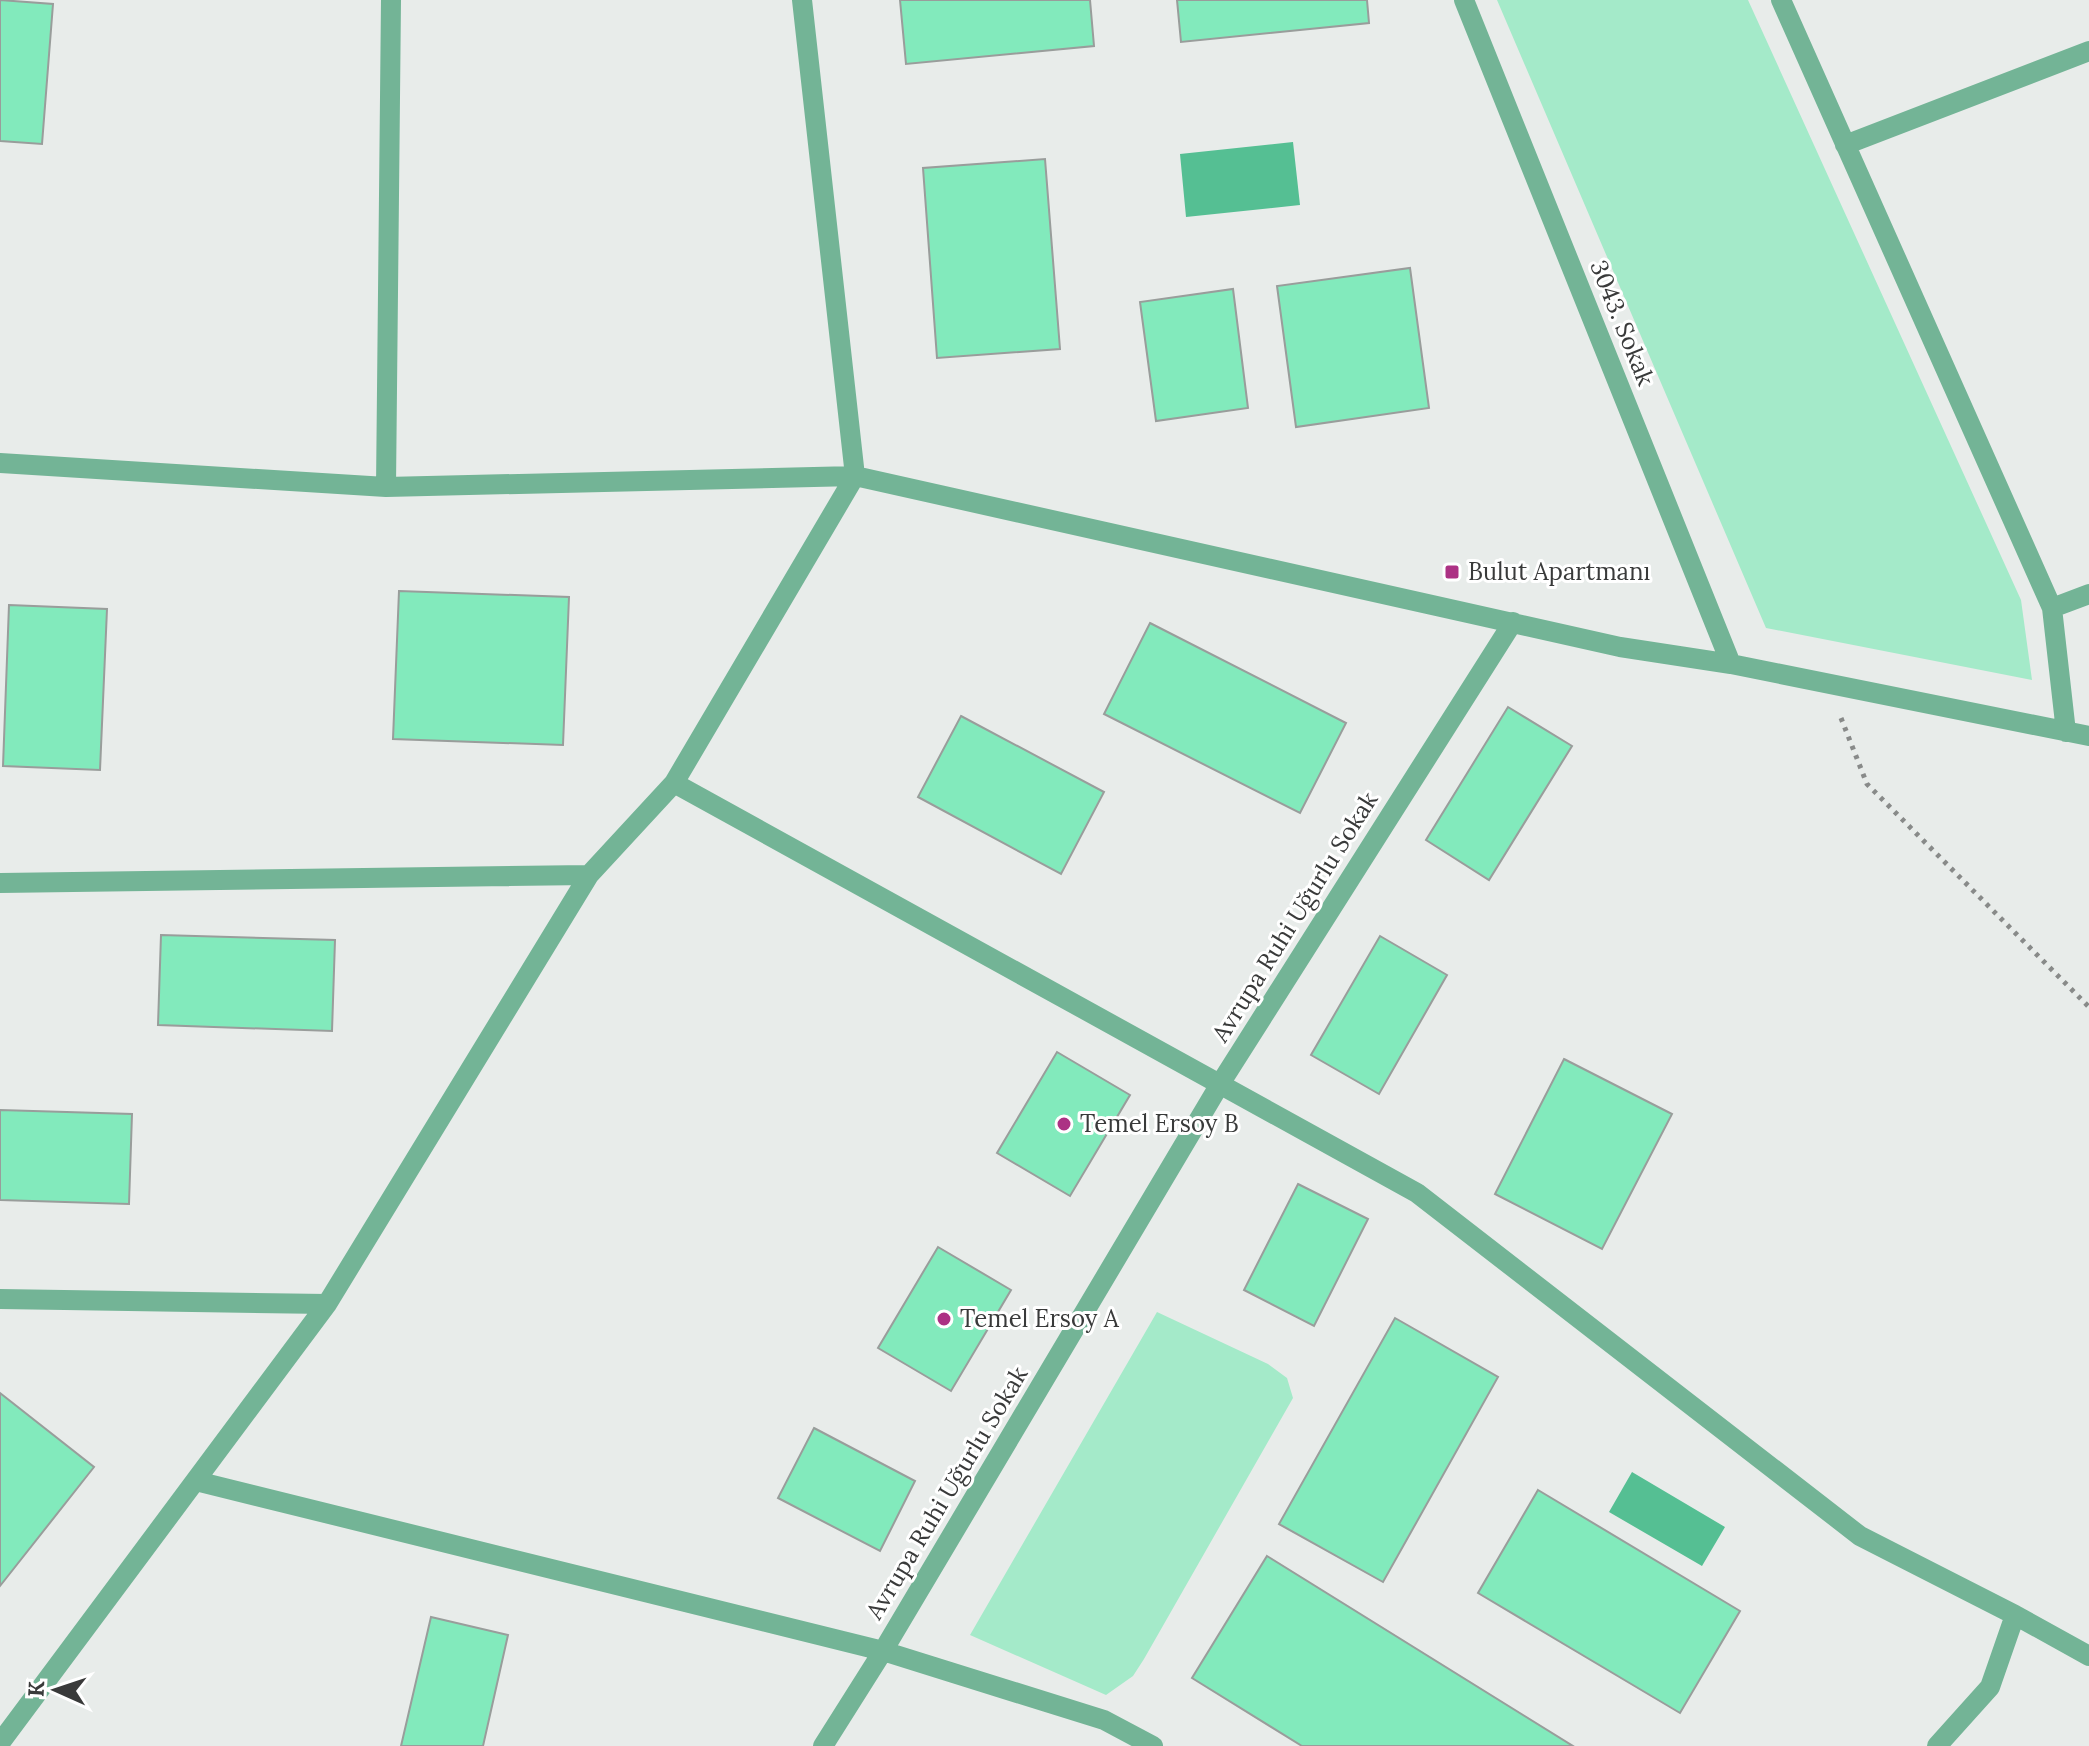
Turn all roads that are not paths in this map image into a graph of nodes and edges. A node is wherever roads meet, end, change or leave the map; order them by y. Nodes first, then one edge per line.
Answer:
1 (391, 0) edge
2 (802, 0) edge
3 (1464, 0) edge
4 (1781, 0) edge
5 (2089, 51) edge
6 (1845, 145) junction
7 (0, 463) edge
8 (855, 476) junction
9 (386, 487) junction
10 (2089, 594) edge
11 (2052, 608) junction
12 (1513, 622) junction
13 (1731, 664) junction
14 (2066, 732) junction
15 (2089, 736) edge
16 (674, 783) junction
17 (589, 875) junction
18 (0, 883) edge
19 (1220, 1084) junction
20 (0, 1299) edge
21 (327, 1304) junction
22 (196, 1481) junction
23 (2015, 1615) junction
24 (883, 1651) junction
25 (2089, 1656) edge
26 (0, 1743) edge
27 (823, 1746) edge
28 (1153, 1746) edge
29 (1937, 1746) edge

1 - 9 street
2 - 8 street
3 - 13 street, 3043. Sokak
4 - 6 street
5 - 6 street
6 - 11 street
7 - 9 street
8 - 9 street
8 - 12 street
8 - 16 street
10 - 11 street
11 - 14 street
12 - 13 street
12 - 19 street, Avrupa Ruhi Uğurlu Sokak
13 - 14 street
14 - 15 street
16 - 17 street
16 - 19 street
17 - 18 street
17 - 21 street
19 - 23 street
19 - 24 street, Avrupa Ruhi Uğurlu Sokak
20 - 21 street
21 - 22 street
22 - 24 street
22 - 26 street
23 - 25 street
23 - 29 street
24 - 27 street, Avrupa Ruhi Uğurlu Sokak
24 - 28 street

